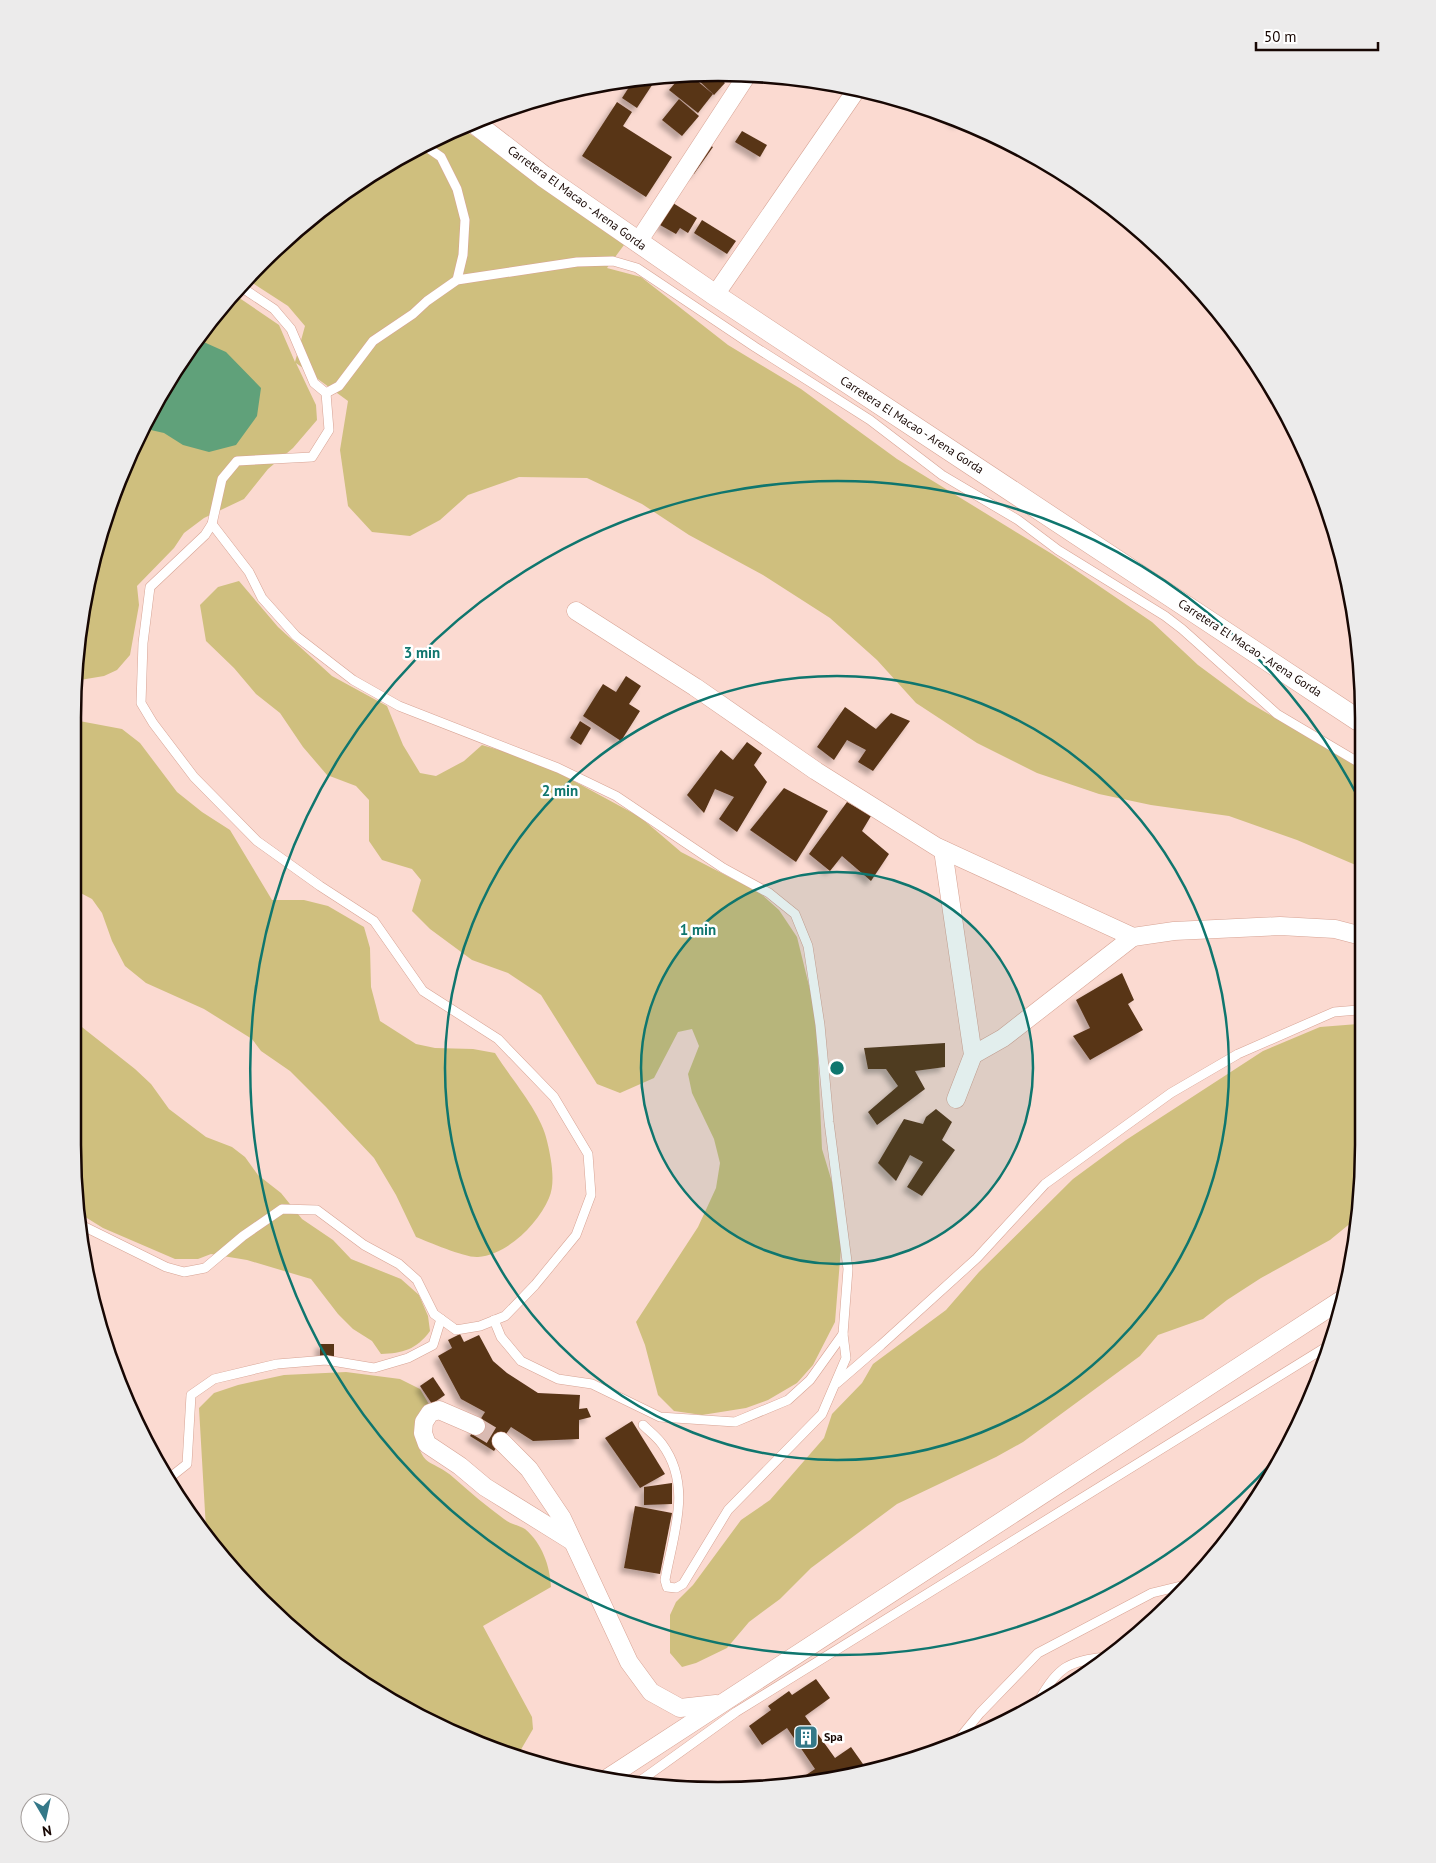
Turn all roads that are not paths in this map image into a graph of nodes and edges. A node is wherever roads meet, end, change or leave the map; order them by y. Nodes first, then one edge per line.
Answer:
1 (742, 82) edge
2 (852, 96) edge
3 (483, 126) edge
4 (431, 150) edge
5 (638, 242) junction
6 (457, 280) junction
7 (246, 290) edge
8 (715, 295) junction
9 (326, 393) junction
10 (212, 524) junction
11 (576, 611) dead end
12 (1355, 718) edge
13 (1355, 760) edge
14 (943, 850) junction
15 (1355, 934) edge
16 (1134, 937) junction
17 (1355, 1010) edge
18 (974, 1056) junction
19 (956, 1099) dead end
20 (87, 1228) edge
21 (1334, 1305) edge
22 (441, 1319) junction
23 (494, 1320) junction
24 (843, 1334) junction
25 (1321, 1350) edge
26 (835, 1384) junction
27 (642, 1425) dead end
28 (476, 1426) tunnel mouth
29 (500, 1441) tunnel mouth
30 (174, 1474) edge
31 (572, 1541) junction
32 (1176, 1587) edge
33 (1094, 1658) edge
34 (1045, 1691) edge
35 (722, 1703) junction
36 (964, 1732) edge
37 (615, 1773) edge
38 (646, 1777) edge

1 - 5 street
2 - 8 street
3 - 5 street, Carretera El Macao - Arena Gorda
4 - 6 lane
5 - 8 street, Carretera El Macao - Arena Gorda
6 - 9 lane
6 - 13 lane
7 - 9 lane
8 - 12 street, Carretera El Macao - Arena Gorda
9 - 10 lane
10 - 23 lane
10 - 24 lane
11 - 14 street
14 - 16 street
14 - 18 street
15 - 16 street
16 - 18 street
17 - 26 lane
18 - 19 street
20 - 22 lane
21 - 35 street
22 - 23 lane
22 - 30 lane
23 - 24 lane
24 - 26 lane
25 - 38 lane
26 - 27 lane
28 - 31 street
29 - 31 street
31 - 35 street
32 - 36 lane
33 - 34 lane
35 - 37 street

